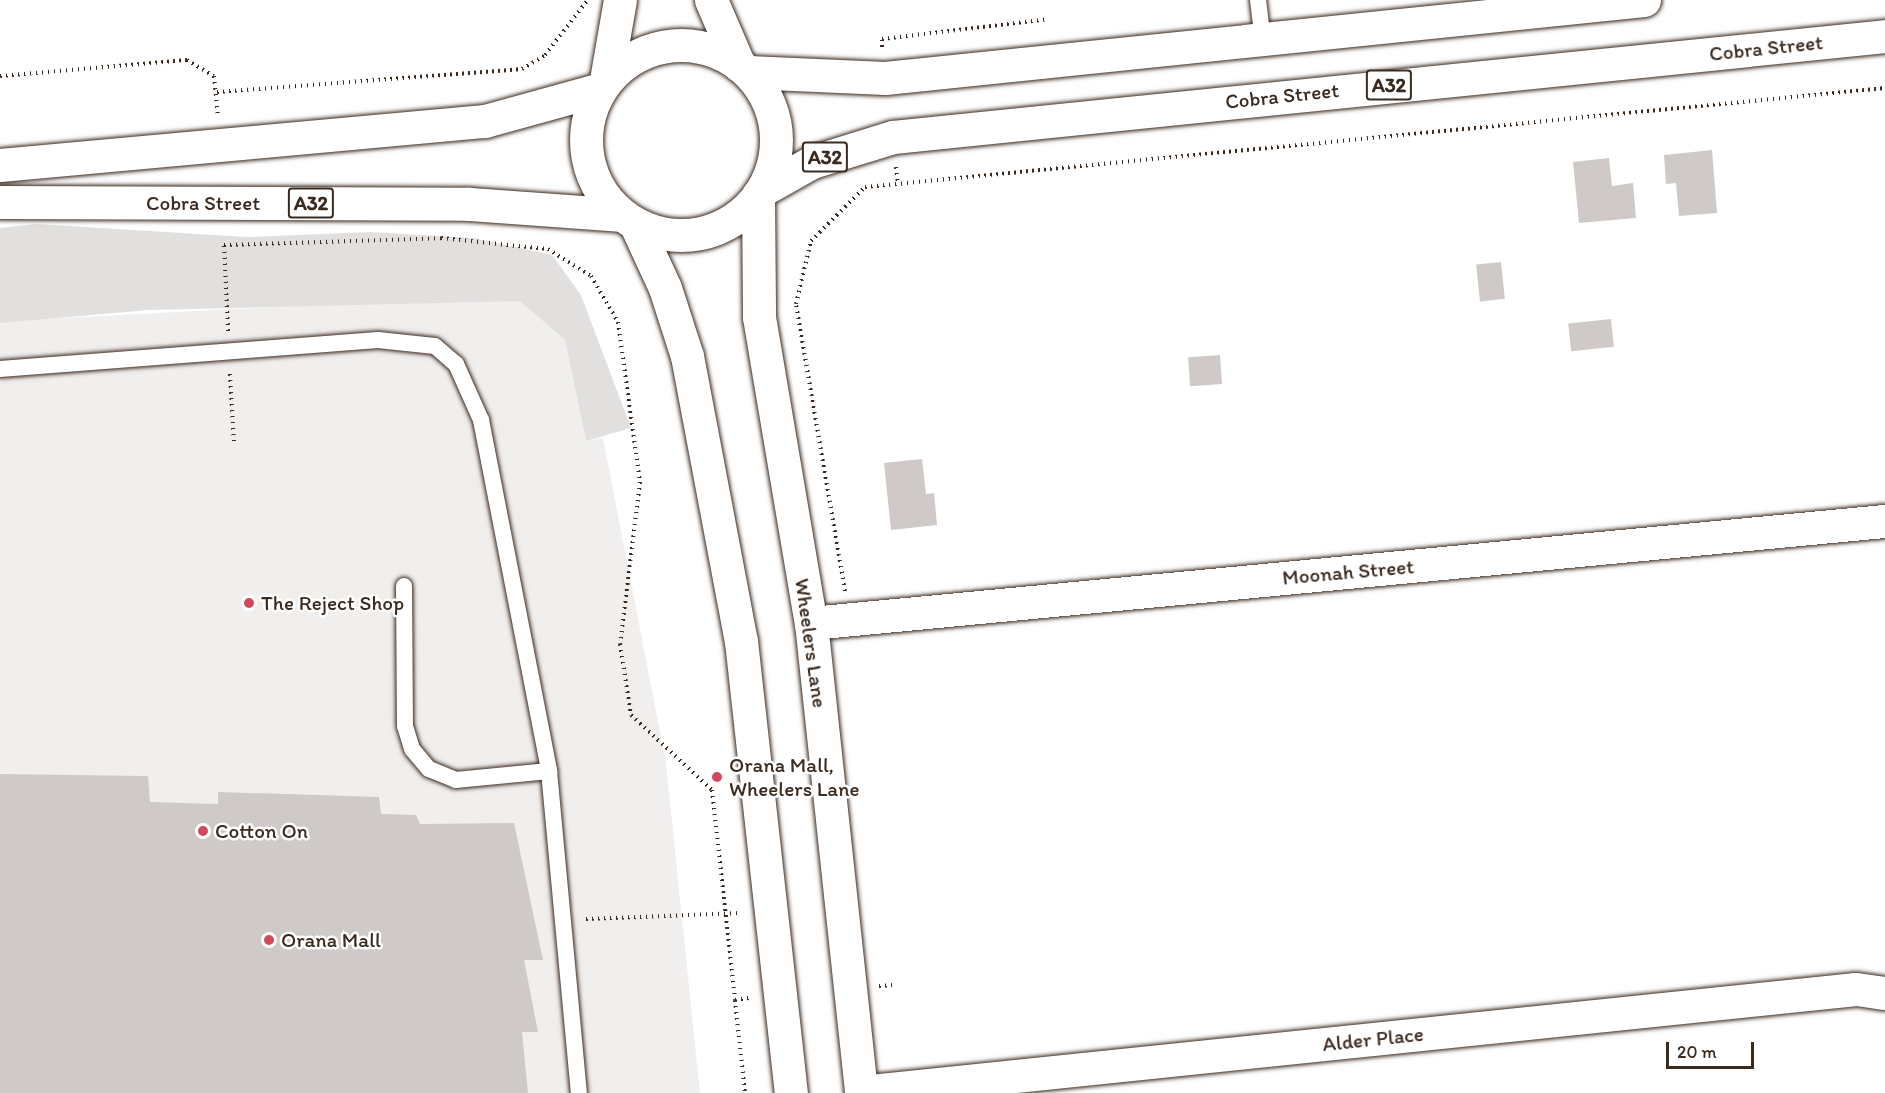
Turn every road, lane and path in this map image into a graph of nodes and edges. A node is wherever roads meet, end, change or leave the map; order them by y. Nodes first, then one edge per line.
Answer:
1 (589, 0) edge
2 (620, 0) edge
3 (711, 0) edge
4 (1258, 0) edge
5 (1644, 0) edge
6 (1469, 9) edge
7 (1049, 19) dead end
8 (1885, 36) edge
9 (1263, 38) junction
10 (744, 68) junction
11 (0, 76) edge
12 (885, 78) junction
13 (603, 85) junction
14 (1885, 88) edge
15 (217, 92) junction
16 (219, 146) junction
17 (0, 165) edge
18 (760, 193) junction
19 (0, 202) edge
20 (629, 220) junction
21 (229, 351) junction
22 (0, 369) edge
23 (234, 442) dead end
24 (1885, 520) edge
25 (404, 586) dead end
26 (849, 619) junction
27 (811, 623) junction
28 (549, 771) junction
29 (771, 912) junction
30 (724, 914) junction
31 (564, 920) junction
32 (892, 985) dead end
33 (853, 987) junction
34 (1885, 993) edge
35 (782, 994) junction
36 (735, 1000) junction
37 (861, 1092) edge
38 (579, 1093) edge
39 (745, 1093) edge
40 (791, 1093) edge

1 - 15 path
2 - 13 main road
3 - 10 main road
4 - 9 lane
5 - 6 main road, A32
6 - 9 main road, A32
7 - 12 path
8 - 18 main road, Cobra Street / A32
9 - 12 main road, A32
10 - 12 main road, A32
10 - 13 main road, A32
10 - 18 main road, A32
11 - 15 path
13 - 16 main road, A32
13 - 20 main road
14 - 26 path
15 - 16 path
16 - 17 main road, A32
18 - 20 main road, A32
18 - 27 main road, Wheelers Lane
19 - 20 main road, Cobra Street / A32
20 - 29 main road
21 - 22 lane
21 - 23 path
21 - 28 lane
21 - 30 path
24 - 26 main road, Moonah Street
25 - 28 lane
26 - 27 main road, Moonah Street
27 - 33 main road, Wheelers Lane
28 - 31 lane
29 - 30 path
29 - 35 main road
30 - 31 path
30 - 36 path
31 - 38 lane
32 - 33 path
33 - 37 main road, Wheelers Lane
34 - 37 main road, Alder Place
35 - 36 path
35 - 40 main road
36 - 39 path

